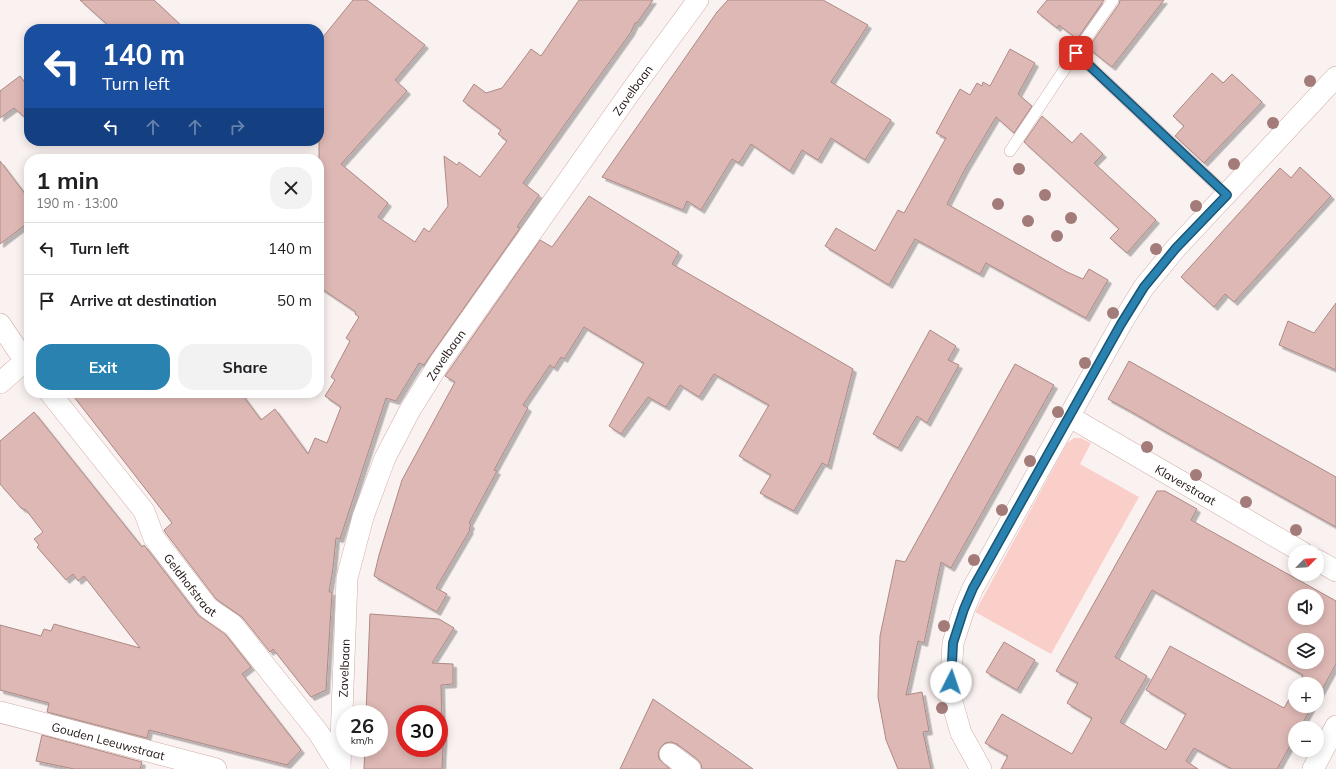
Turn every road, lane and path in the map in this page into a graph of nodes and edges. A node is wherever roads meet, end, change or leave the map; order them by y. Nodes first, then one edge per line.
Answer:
1 (698, 0) edge
2 (1113, 0) edge
3 (1076, 53) junction
4 (1336, 77) edge
5 (1010, 151) dead end
6 (1227, 195) junction
7 (0, 324) edge
8 (24, 360) edge
9 (24, 366) edge
10 (0, 382) edge
11 (54, 398) edge
12 (1070, 417) junction
13 (1290, 545) edge
14 (1324, 564) edge
15 (1336, 571) edge
16 (0, 712) edge
17 (1336, 726) edge
18 (670, 754) dead end
19 (340, 768) edge
20 (216, 769) edge
21 (690, 769) edge
22 (981, 769) edge
23 (1313, 769) edge

1 - 19 street, Zavelbaan
2 - 3 lane
3 - 5 lane
3 - 6 lane
4 - 6 street
6 - 12 street
7 - 8 street
9 - 10 street
11 - 19 street, Geldhofstraat
12 - 13 street, Klaverstraat
12 - 22 street
14 - 15 street
16 - 20 street, Gouden Leeuwstraat
17 - 23 street
18 - 21 street

